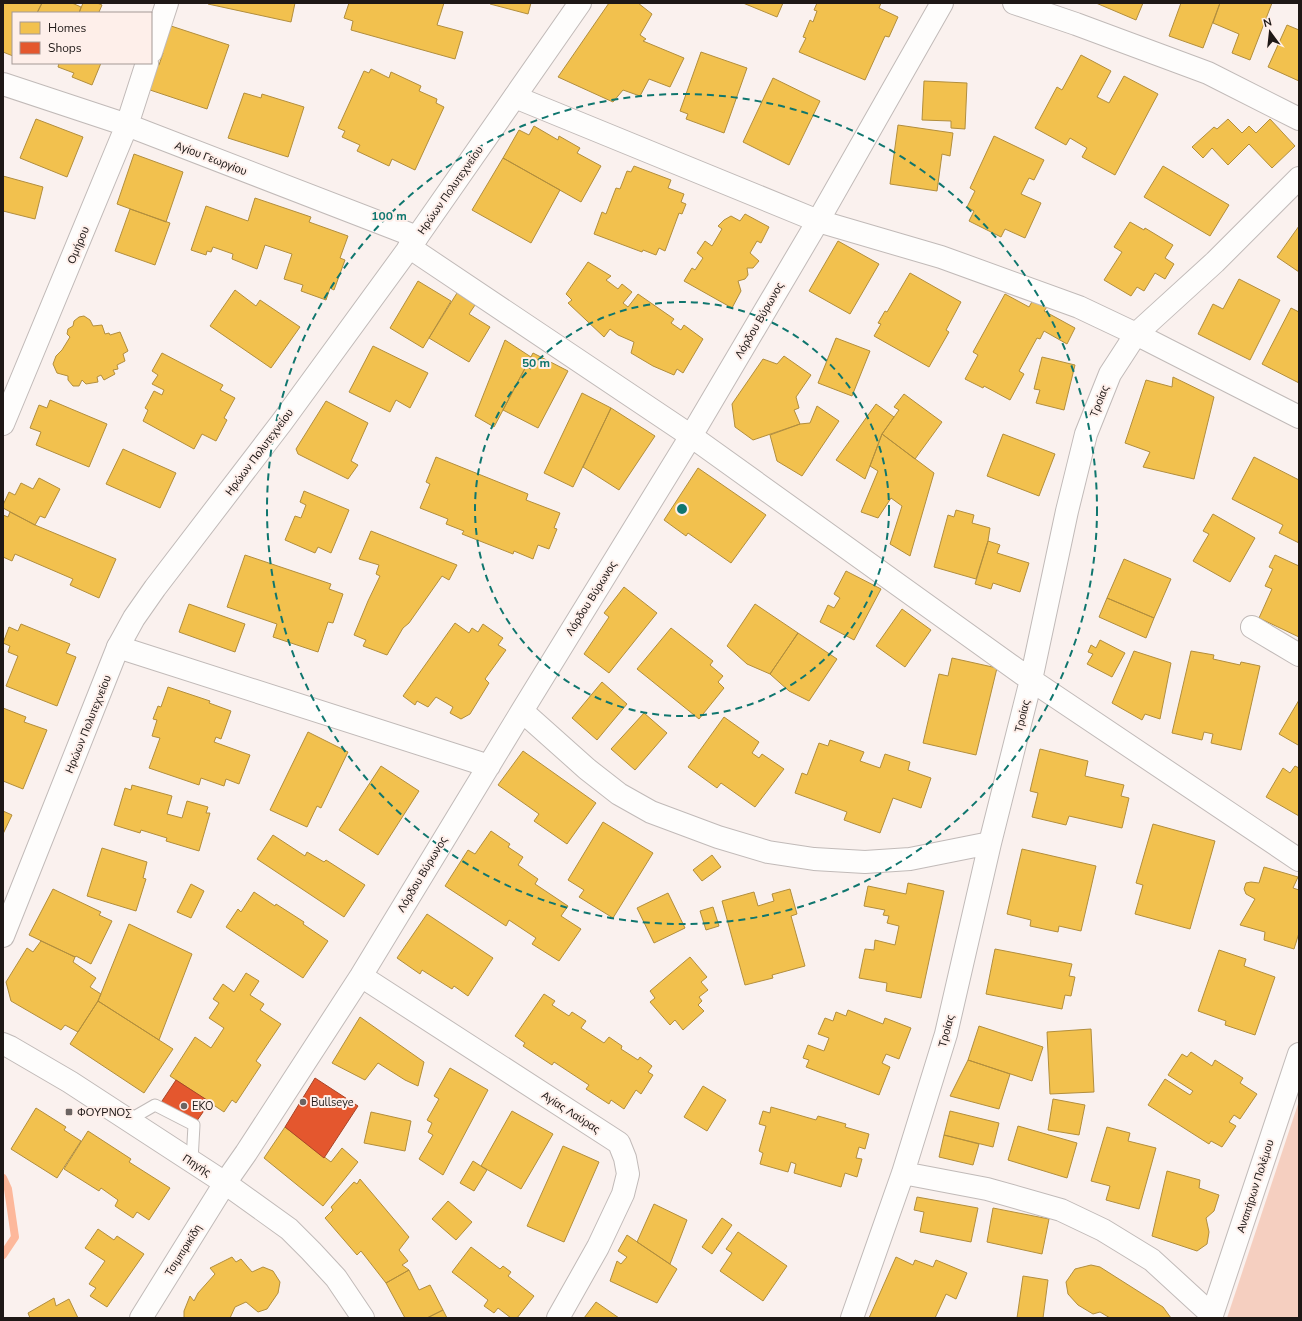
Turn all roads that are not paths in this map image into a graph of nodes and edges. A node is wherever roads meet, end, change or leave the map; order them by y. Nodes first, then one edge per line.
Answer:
1 (167, 3) edge
2 (580, 3) edge
3 (942, 3) edge
4 (1014, 3) edge
5 (152, 49) edge
6 (147, 64) edge
7 (3, 84) edge
8 (515, 97) junction
9 (1299, 119) edge
10 (127, 125) junction
11 (1299, 178) edge
12 (818, 221) junction
13 (413, 242) junction
14 (1136, 334) junction
15 (1299, 416) edge
16 (3, 424) edge
17 (691, 436) junction
18 (1252, 627) dead end
19 (118, 647) junction
20 (1299, 655) edge
21 (1031, 680) junction
22 (522, 711) junction
23 (488, 766) junction
24 (990, 843) junction
25 (1299, 860) edge
26 (3, 936) edge
27 (361, 976) junction
28 (3, 1044) edge
29 (1299, 1054) edge
30 (129, 1120) junction
31 (192, 1161) junction
32 (903, 1173) junction
33 (225, 1183) junction
34 (1212, 1317) edge
35 (141, 1318) edge
36 (363, 1318) edge
37 (558, 1318) edge
38 (852, 1318) edge

1 - 5 street
2 - 8 street, Ηρώων Πολυτεχνείου
3 - 12 street, Λόρδου Βύρωνος
4 - 9 street
6 - 10 street, Ομήρου
7 - 10 street, Αγίου Γεωργίου
8 - 12 street
8 - 13 street, Ηρώων Πολυτεχνείου
10 - 13 street, Αγίου Γεωργίου
10 - 16 street, Ομήρου
11 - 14 street, Τροίας
12 - 14 street
12 - 17 street, Λόρδου Βύρωνος
13 - 17 street, Αγίου Γεωργίου
13 - 19 street, Ηρώων Πολυτεχνείου
14 - 15 street
14 - 21 street, Τροίας
17 - 21 street, Αγίου Γεωργίου
17 - 22 street, Λόρδου Βύρωνος
18 - 20 street
19 - 23 street
19 - 26 street, Ηρώων Πολυτεχνείου
21 - 24 street, Τροίας
21 - 25 street, Αγίου Γεωργίου
22 - 23 street, Λόρδου Βύρωνος
22 - 24 street
23 - 27 street, Λόρδου Βύρωνος
24 - 32 street, Τροίας
27 - 33 street, Λόρδου Βύρωνος
27 - 37 street, Αγίας Λαύρας
28 - 30 street, Πηγής
29 - 34 street, Αναπήρων Πολέμου
30 - 31 street, Πηγής
30 - 31 lane
31 - 33 street, Πηγής
32 - 34 street
32 - 38 street, Τροίας
33 - 35 street, Τσιμπιρικίδη
33 - 36 street, Πηγής

